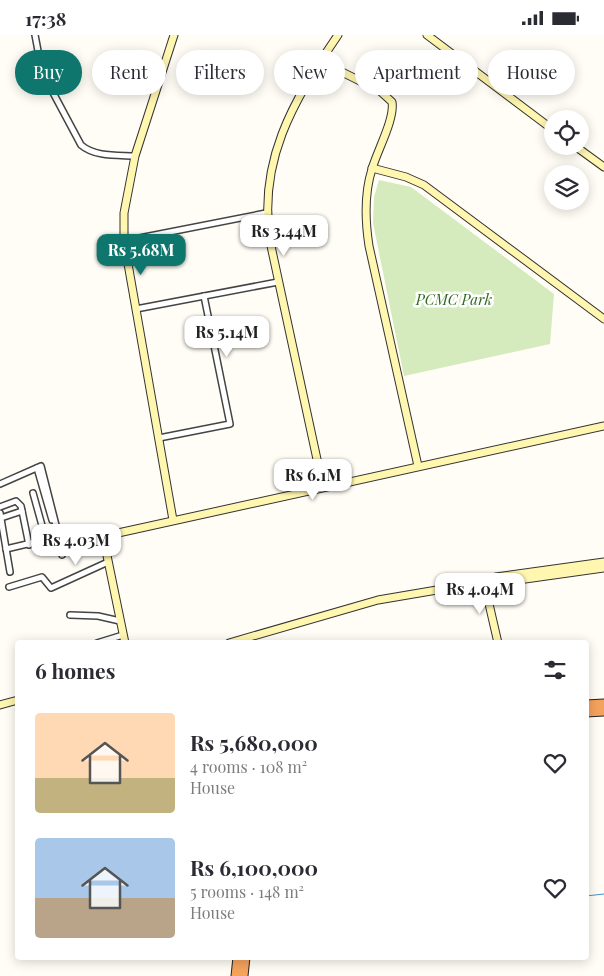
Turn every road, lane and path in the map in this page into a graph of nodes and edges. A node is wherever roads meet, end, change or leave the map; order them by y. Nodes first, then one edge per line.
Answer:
1 (35, 35) edge
2 (174, 35) edge
3 (338, 35) edge
4 (427, 35) edge
5 (328, 50) edge
6 (345, 74) edge
7 (300, 95) edge
8 (544, 123) edge
9 (587, 155) edge
10 (135, 156) junction
11 (604, 167) edge
12 (372, 168) junction
13 (266, 213) junction
14 (124, 241) junction
15 (278, 282) junction
16 (204, 296) junction
17 (136, 309) junction
18 (604, 319) edge
19 (604, 425) edge
20 (159, 438) junction
21 (418, 467) junction
22 (0, 484) edge
23 (323, 487) junction
24 (33, 493) dead end
25 (0, 507) edge
26 (22, 511) junction
27 (0, 516) edge
28 (173, 520) junction
29 (58, 537) junction
30 (105, 538) junction
31 (46, 540) junction
32 (29, 545) junction
33 (6, 549) junction
34 (64, 554) dead end
35 (108, 562) junction
36 (604, 562) edge
37 (604, 568) edge
38 (10, 572) dead end
39 (484, 582) junction
40 (10, 587) dead end
41 (70, 615) dead end
42 (120, 621) junction
43 (124, 639) edge
44 (239, 640) edge
45 (497, 640) edge
46 (15, 701) edge
47 (604, 704) edge
48 (0, 705) edge
49 (589, 705) edge
50 (604, 711) edge
51 (589, 712) edge
52 (238, 960) edge
53 (245, 960) edge
54 (236, 976) edge
55 (243, 976) edge

1 - 10 street
2 - 10 street
3 - 5 street
4 - 8 street
6 - 12 street
7 - 13 street
9 - 11 street
10 - 14 street
12 - 18 street
12 - 21 street
13 - 14 street
13 - 15 street
14 - 17 street
15 - 16 street
15 - 23 street
16 - 17 street
16 - 20 street
17 - 20 street
19 - 21 street
20 - 28 street
21 - 23 street
22 - 29 street
23 - 28 street
24 - 31 street
25 - 26 street
26 - 27 street
26 - 32 street
27 - 33 street
28 - 30 street
29 - 30 street
29 - 31 street
29 - 34 street
30 - 35 street
31 - 32 street
32 - 33 street
33 - 38 street
35 - 40 street
35 - 42 street
36 - 39 street
37 - 39 street
39 - 44 street
39 - 45 street
41 - 42 street
42 - 43 street
46 - 48 street
47 - 49 highway
50 - 51 highway
52 - 54 highway
53 - 55 highway

